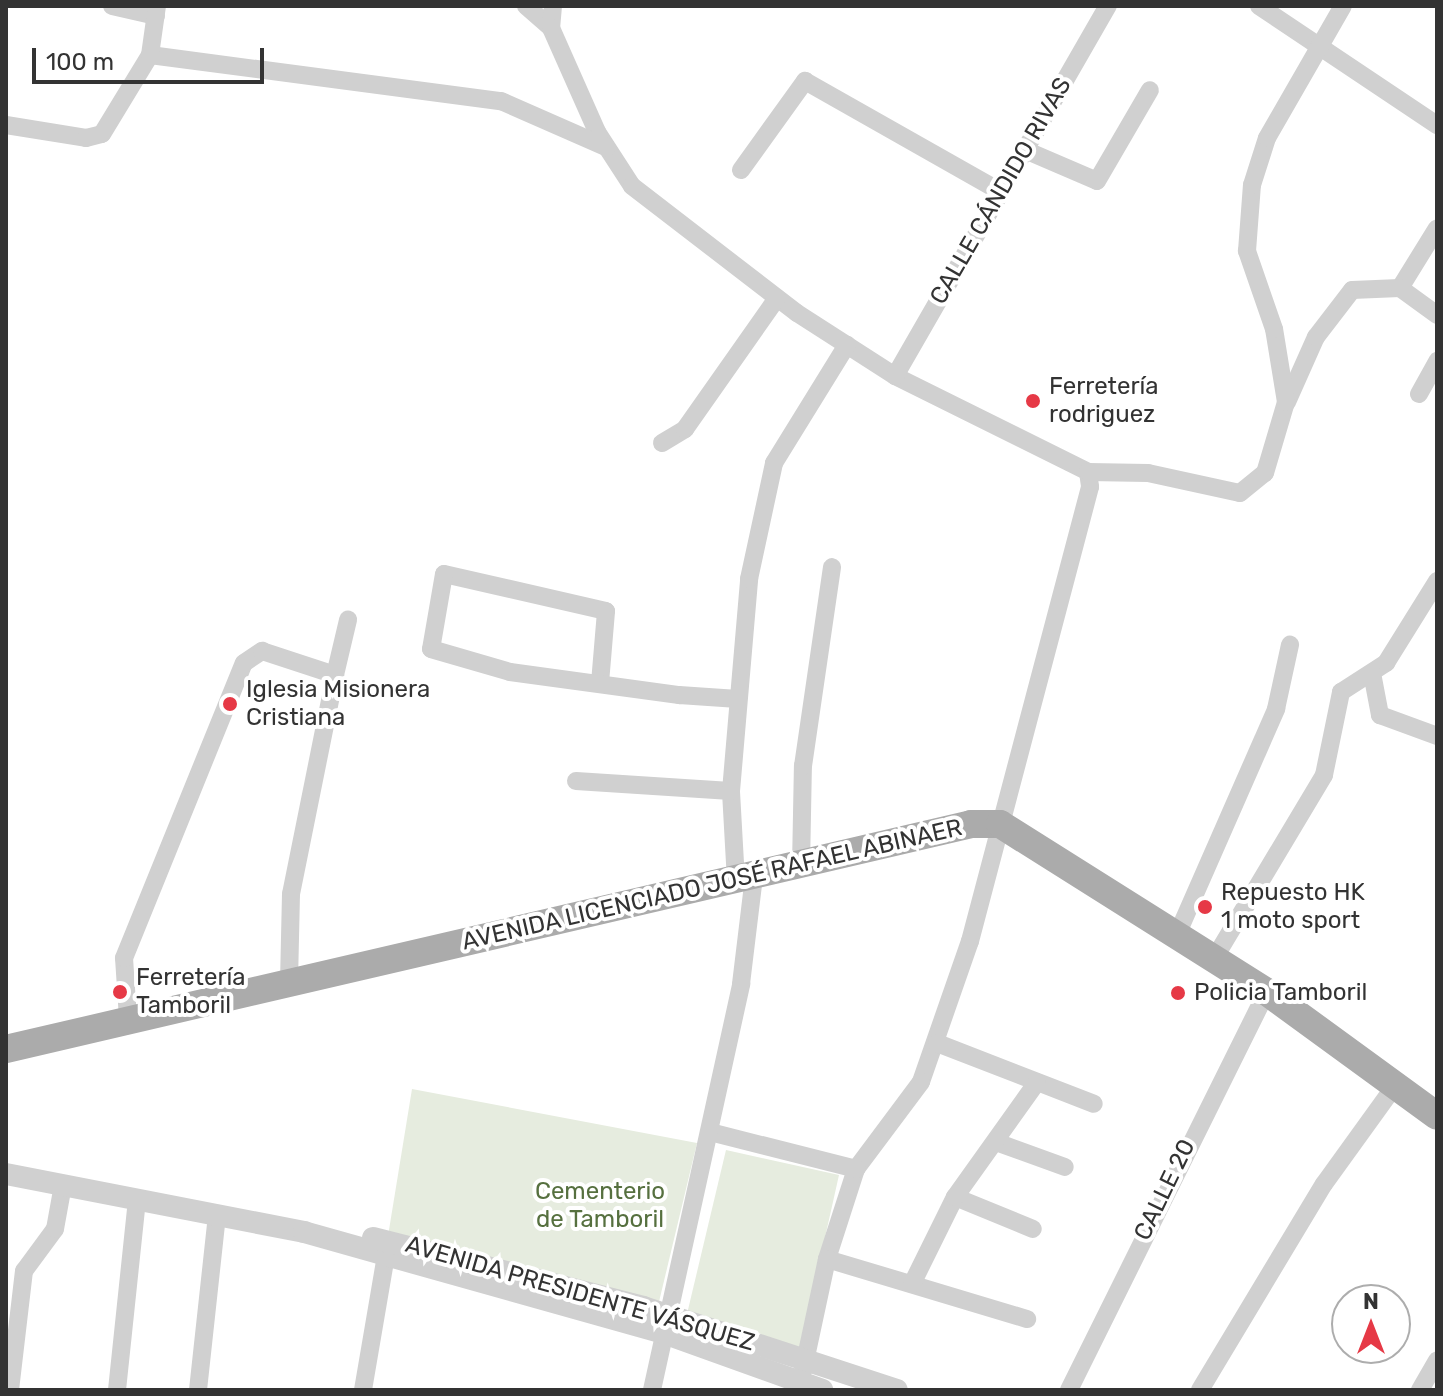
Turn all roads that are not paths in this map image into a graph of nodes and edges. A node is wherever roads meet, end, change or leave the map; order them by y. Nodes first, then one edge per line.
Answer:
1 (112, 6) edge
2 (526, 6) edge
3 (553, 6) edge
4 (1108, 6) edge
5 (1259, 6) edge
6 (1343, 6) edge
7 (156, 11) edge
8 (551, 28) junction
9 (1319, 43) junction
10 (150, 55) junction
11 (1150, 90) dead end
12 (6, 125) edge
13 (1437, 125) edge
14 (606, 147) junction
15 (1025, 150) junction
16 (741, 170) dead end
17 (1001, 192) junction
18 (1437, 228) edge
19 (1400, 288) junction
20 (777, 298) junction
21 (1437, 315) edge
22 (847, 345) junction
23 (1437, 361) edge
24 (895, 376) junction
25 (1419, 394) dead end
26 (1286, 402) junction
27 (662, 443) dead end
28 (1088, 472) junction
29 (832, 567) dead end
30 (1437, 581) edge
31 (348, 620) dead end
32 (1290, 645) dead end
33 (1372, 673) junction
34 (335, 675) junction
35 (600, 683) junction
36 (738, 699) junction
37 (1437, 736) edge
38 (576, 781) dead end
39 (731, 791) junction
40 (1000, 824) junction
41 (801, 866) junction
42 (745, 879) junction
43 (1177, 935) junction
44 (1214, 959) junction
45 (289, 982) junction
46 (1267, 992) junction
47 (128, 1018) junction
48 (937, 1043) junction
49 (6, 1049) edge
50 (1037, 1082) junction
51 (1396, 1084) junction
52 (1094, 1104) dead end
53 (1437, 1116) edge
54 (710, 1132) junction
55 (996, 1142) junction
56 (1065, 1167) dead end
57 (856, 1169) junction
58 (6, 1174) edge
59 (63, 1185) junction
60 (955, 1197) junction
61 (137, 1199) junction
62 (217, 1215) junction
63 (1033, 1229) dead end
64 (387, 1247) junction
65 (827, 1259) junction
66 (912, 1284) junction
67 (1027, 1319) dead end
68 (668, 1325) junction
69 (806, 1360) junction
70 (1437, 1360) edge
71 (811, 1386) edge
72 (10, 1390) edge
73 (117, 1390) edge
74 (198, 1390) edge
75 (363, 1390) edge
76 (652, 1390) edge
77 (897, 1390) edge
78 (1069, 1390) edge
79 (1200, 1390) edge
80 (1420, 1390) edge

1 - 7 street
2 - 8 street
3 - 8 street
4 - 15 street, CALLE CÁNDIDO RIVAS
5 - 9 street
6 - 9 street
7 - 10 street
8 - 14 street
9 - 13 street
9 - 26 street
10 - 12 street
10 - 14 street
11 - 15 street
14 - 20 street
15 - 17 street, CALLE CÁNDIDO RIVAS
16 - 17 street
17 - 24 street, CALLE CÁNDIDO RIVAS
18 - 19 street
19 - 21 street
19 - 26 street
20 - 22 street
20 - 27 street
22 - 24 street
22 - 36 street
23 - 25 street
24 - 28 street
26 - 28 street
28 - 40 street
29 - 41 street
30 - 33 street
31 - 34 street
32 - 43 street
33 - 37 street
33 - 44 street
34 - 45 street
34 - 47 street
35 - 35 street
35 - 36 street
36 - 39 street
38 - 39 street
39 - 42 street
40 - 41 main road, AVENIDA LICENCIADO JOSÉ RAFAEL ABINAER
40 - 43 main road
40 - 48 street
41 - 42 main road, AVENIDA LICENCIADO JOSÉ RAFAEL ABINAER
42 - 45 main road, AVENIDA LICENCIADO JOSÉ RAFAEL ABINAER
42 - 54 street
43 - 44 main road
44 - 46 main road
45 - 47 main road, AVENIDA LICENCIADO JOSÉ RAFAEL ABINAER
46 - 51 main road
46 - 78 street, CALLE 20
47 - 49 main road, AVENIDA LICENCIADO JOSÉ RAFAEL ABINAER
48 - 50 street
48 - 57 street
50 - 52 street
50 - 55 street
51 - 53 main road
51 - 79 street
54 - 57 street
54 - 68 street
55 - 56 street
55 - 60 street
57 - 65 street
58 - 59 street, AVENIDA PRESIDENTE VÁSQUEZ
59 - 61 street, AVENIDA PRESIDENTE VÁSQUEZ
59 - 72 street
60 - 63 street
60 - 66 street
61 - 62 street, AVENIDA PRESIDENTE VÁSQUEZ
61 - 73 street
62 - 64 street, AVENIDA PRESIDENTE VÁSQUEZ
62 - 74 street
64 - 68 street, AVENIDA PRESIDENTE VÁSQUEZ
64 - 75 street
65 - 66 street
65 - 69 street
66 - 67 street
68 - 69 street, AVENIDA PRESIDENTE VÁSQUEZ
68 - 71 street, AVENIDA PRESIDENTE VÁSQUEZ
68 - 76 street
69 - 71 street
69 - 77 street, AVENIDA PRESIDENTE VÁSQUEZ
70 - 80 street

